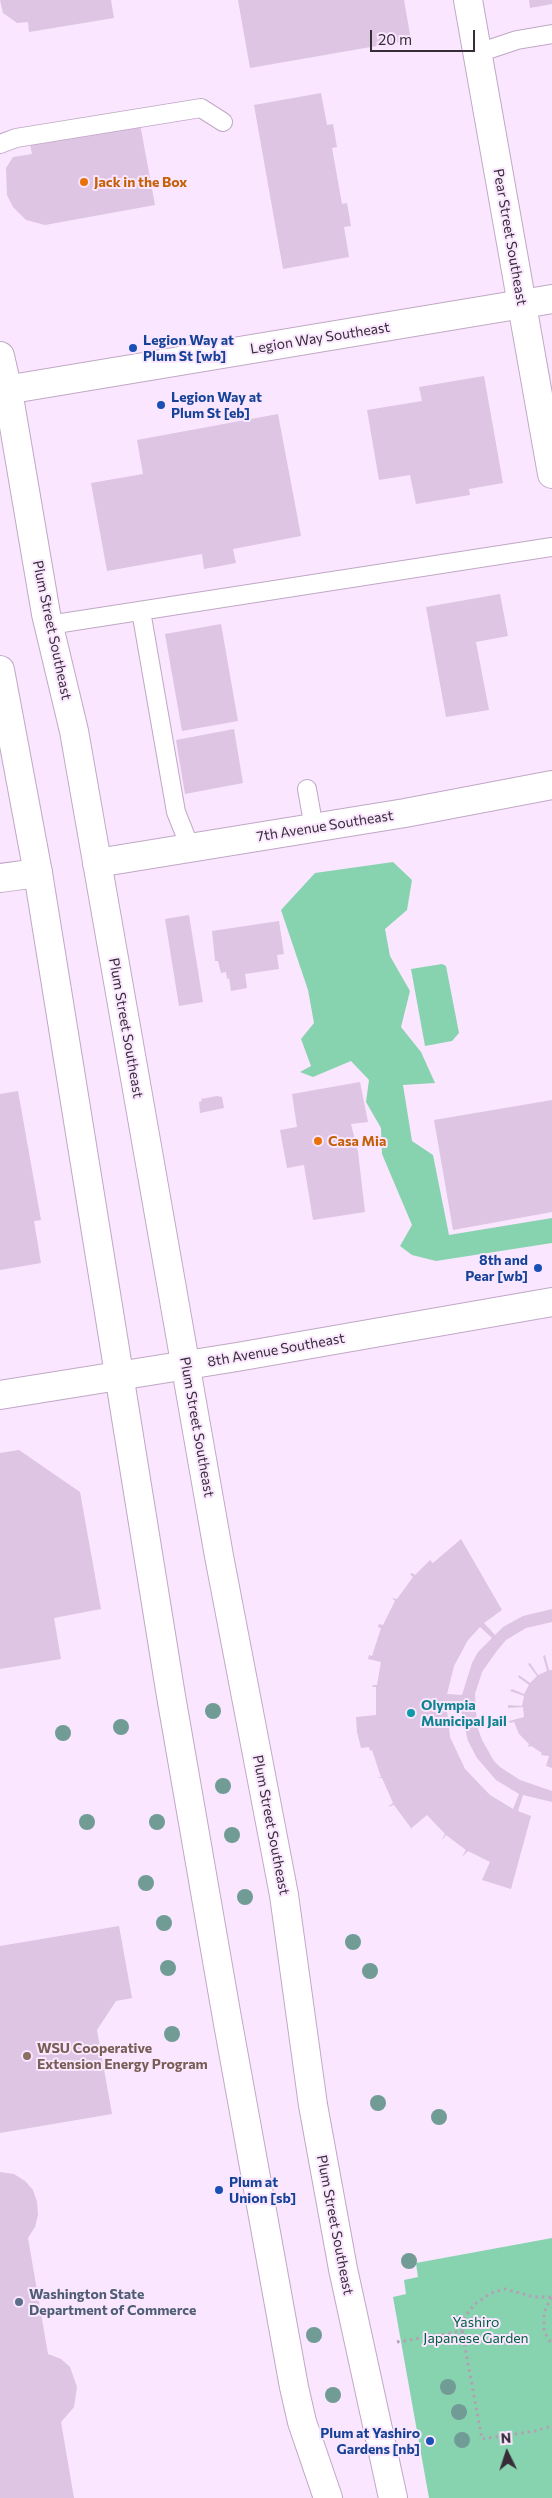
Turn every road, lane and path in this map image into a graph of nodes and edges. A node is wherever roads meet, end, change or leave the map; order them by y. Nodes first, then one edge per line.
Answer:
1 (468, 0) edge
2 (552, 34) edge
3 (478, 53) junction
4 (223, 122) dead end
5 (0, 144) edge
6 (552, 299) edge
7 (521, 305) junction
8 (0, 356) edge
9 (4, 391) edge
10 (552, 474) edge
11 (552, 547) edge
12 (141, 610) junction
13 (49, 624) junction
14 (0, 670) edge
15 (552, 785) edge
16 (308, 789) dead end
17 (314, 828) junction
18 (190, 847) junction
19 (98, 863) junction
20 (38, 873) junction
21 (0, 878) edge
22 (552, 1302) edge
23 (186, 1365) junction
24 (121, 1375) junction
25 (0, 1395) edge
26 (552, 2297) edge
27 (462, 2331) junction
28 (397, 2342) dead end
29 (552, 2345) edge
30 (552, 2426) edge
31 (328, 2498) edge
32 (393, 2498) edge

1 - 3 main road, Pear Street Southeast
2 - 3 lane
3 - 7 main road, Pear Street Southeast
4 - 5 lane
6 - 7 main road, Legion Way Southeast
7 - 9 main road, Legion Way Southeast
7 - 10 main road, Pear Street Southeast
8 - 9 main road, Plum Street Southeast
9 - 13 main road, Plum Street Southeast
11 - 12 lane
12 - 13 lane
12 - 18 lane
13 - 19 main road, Plum Street Southeast
14 - 20 main road
15 - 17 main road, 7th Avenue Southeast
16 - 17 lane
17 - 18 main road, 7th Avenue Southeast
18 - 19 main road, 7th Avenue Southeast
19 - 23 main road, Plum Street Southeast
20 - 21 main road
20 - 24 main road
22 - 23 main road, 8th Avenue Southeast
23 - 24 main road, 8th Avenue Southeast
23 - 32 main road, Plum Street Southeast
24 - 25 main road, 8th Avenue Southeast
24 - 31 main road
26 - 27 path
26 - 29 path
27 - 28 path
27 - 30 path

